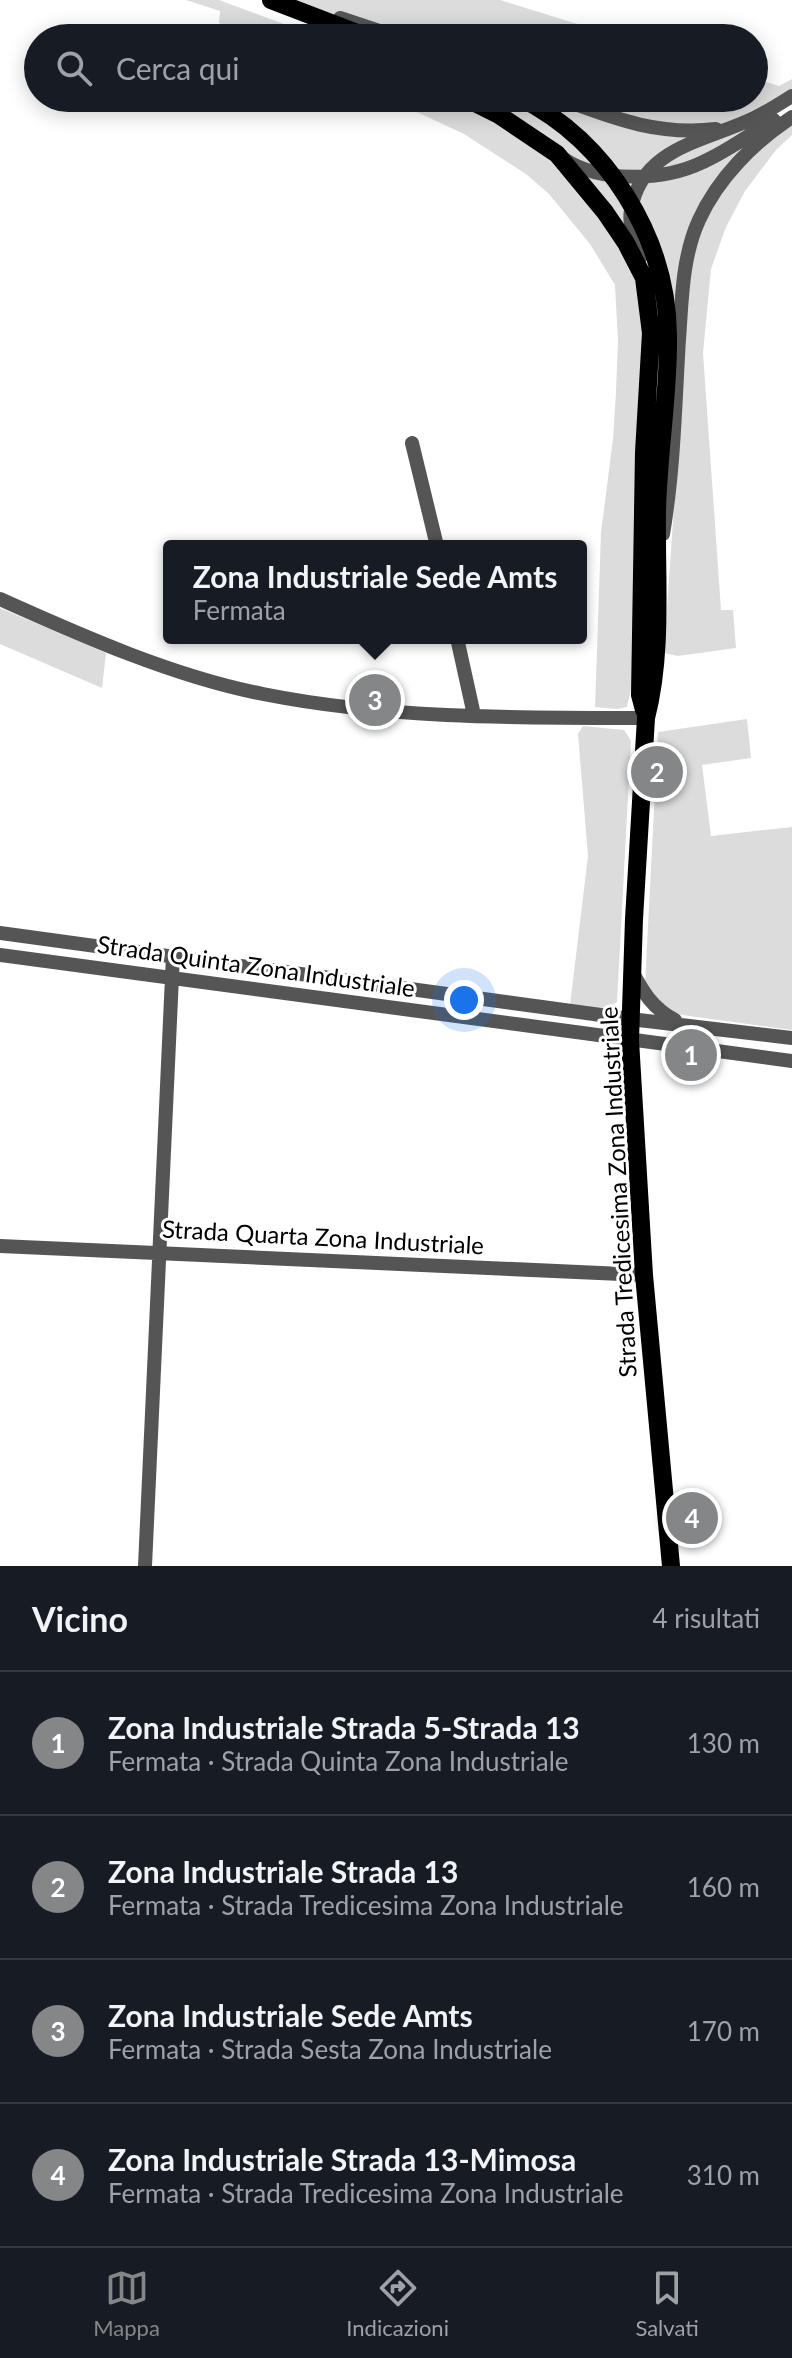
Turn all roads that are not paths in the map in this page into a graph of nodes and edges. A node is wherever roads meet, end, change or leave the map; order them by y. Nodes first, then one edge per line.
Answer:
1 (253, 0) edge
2 (273, 0) edge
3 (307, 24) edge
4 (334, 24) edge
5 (358, 24) edge
6 (792, 96) edge
7 (792, 109) edge
8 (768, 110) edge
9 (493, 112) edge
10 (542, 112) edge
11 (596, 112) edge
12 (765, 112) edge
13 (792, 117) edge
14 (732, 127) junction
15 (557, 154) junction
16 (646, 175) junction
17 (644, 278) junction
18 (412, 443) dead end
19 (436, 540) edge
20 (659, 558) junction
21 (0, 599) edge
22 (458, 644) edge
23 (474, 715) junction
24 (646, 718) junction
25 (0, 933) edge
26 (90, 945) junction
27 (0, 955) edge
28 (173, 955) junction
29 (87, 967) junction
30 (632, 971) junction
31 (172, 978) junction
32 (630, 1019) junction
33 (682, 1024) junction
34 (792, 1038) edge
35 (630, 1040) junction
36 (792, 1061) edge
37 (0, 1246) edge
38 (160, 1252) junction
39 (644, 1275) junction
40 (145, 1566) edge
41 (671, 1566) edge

1 - 3 main road
2 - 4 main road
2 - 5 street
6 - 8 street
7 - 16 street
9 - 15 main road
10 - 20 main road
11 - 14 street
12 - 14 street
13 - 20 street
14 - 16 street
15 - 16 street
15 - 17 main road
16 - 17 street
17 - 24 main road
18 - 19 street
20 - 24 main road
21 - 23 street
22 - 23 street
23 - 24 street
24 - 30 main road, Strada Tredicesima Zona Industriale
25 - 26 street, Strada Quinta Zona Industriale
26 - 28 street, Strada Quinta Zona Industriale
26 - 29 street
27 - 29 street, Strada Quinta Zona Industriale
28 - 31 street
28 - 32 street, Strada Quinta Zona Industriale
29 - 31 street, Strada Quinta Zona Industriale
30 - 32 main road, Strada Tredicesima Zona Industriale
30 - 33 street
31 - 35 street, Strada Quinta Zona Industriale
31 - 38 street
32 - 33 street, Strada Quinta Zona Industriale
32 - 35 main road, Strada Tredicesima Zona Industriale
33 - 34 street, Strada Quinta Zona Industriale
35 - 36 street, Strada Quinta Zona Industriale
35 - 39 main road, Strada Tredicesima Zona Industriale
37 - 38 street, Strada Quarta Zona Industriale
38 - 39 street, Strada Quarta Zona Industriale
38 - 40 street
39 - 41 main road, Strada Tredicesima Zona Industriale

